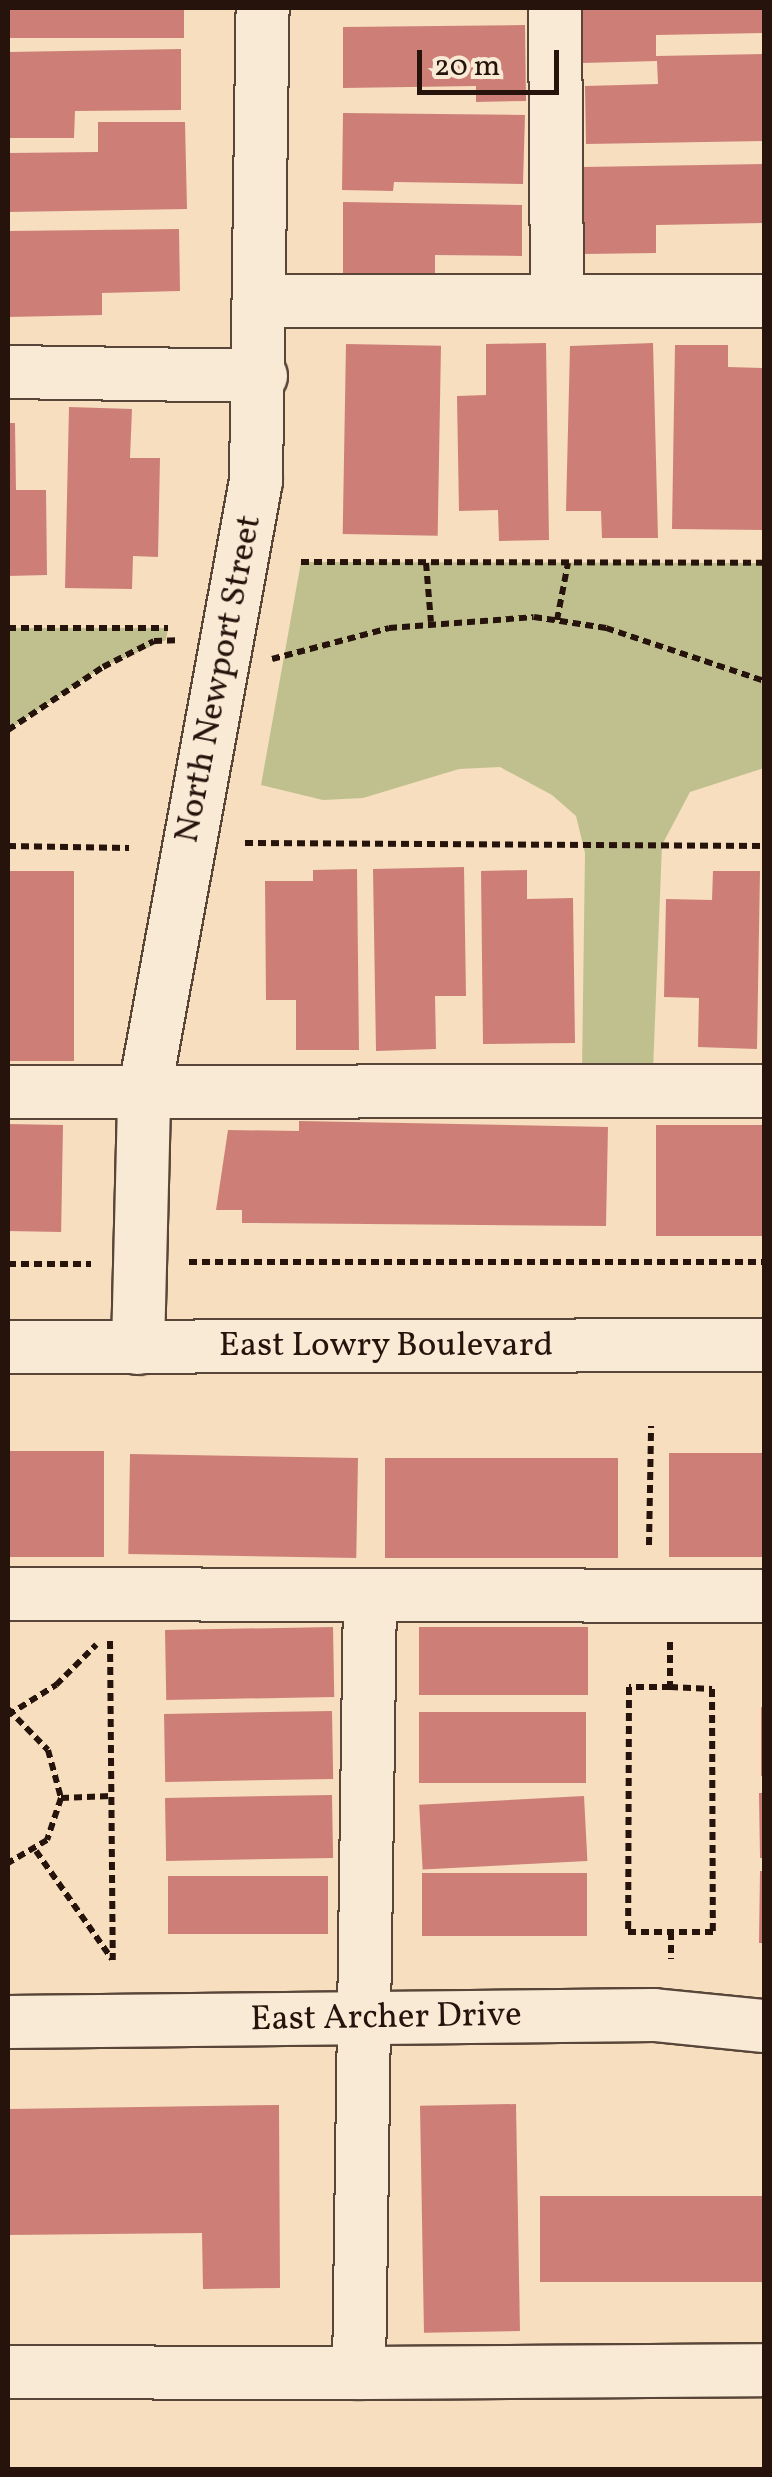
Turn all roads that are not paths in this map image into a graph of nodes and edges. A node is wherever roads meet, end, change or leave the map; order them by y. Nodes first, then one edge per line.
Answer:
1 (263, 8) edge
2 (556, 8) edge
3 (557, 300) junction
4 (261, 301) junction
5 (764, 301) edge
6 (8, 372) edge
7 (261, 376) junction
8 (764, 1091) edge
9 (8, 1092) edge
10 (144, 1094) junction
11 (764, 1345) edge
12 (8, 1347) edge
13 (138, 1348) junction
14 (8, 1594) edge
15 (370, 1596) junction
16 (764, 1596) edge
17 (368, 2018) junction
18 (8, 2022) edge
19 (764, 2026) edge
20 (764, 2370) edge
21 (8, 2372) edge
22 (358, 2373) junction

1 - 4 street, North Newport Street
2 - 3 street
3 - 4 street
3 - 5 street
4 - 7 street, North Newport Street
6 - 7 street
7 - 10 street, North Newport Street
8 - 10 street
9 - 10 street
10 - 13 street, North Newport Street
11 - 13 street, East Lowry Boulevard
12 - 13 street, East Lowry Boulevard
14 - 15 street
15 - 16 street
15 - 17 street
17 - 18 street, East Archer Drive
17 - 19 street, East Archer Drive
17 - 22 street
20 - 22 street
21 - 22 street

